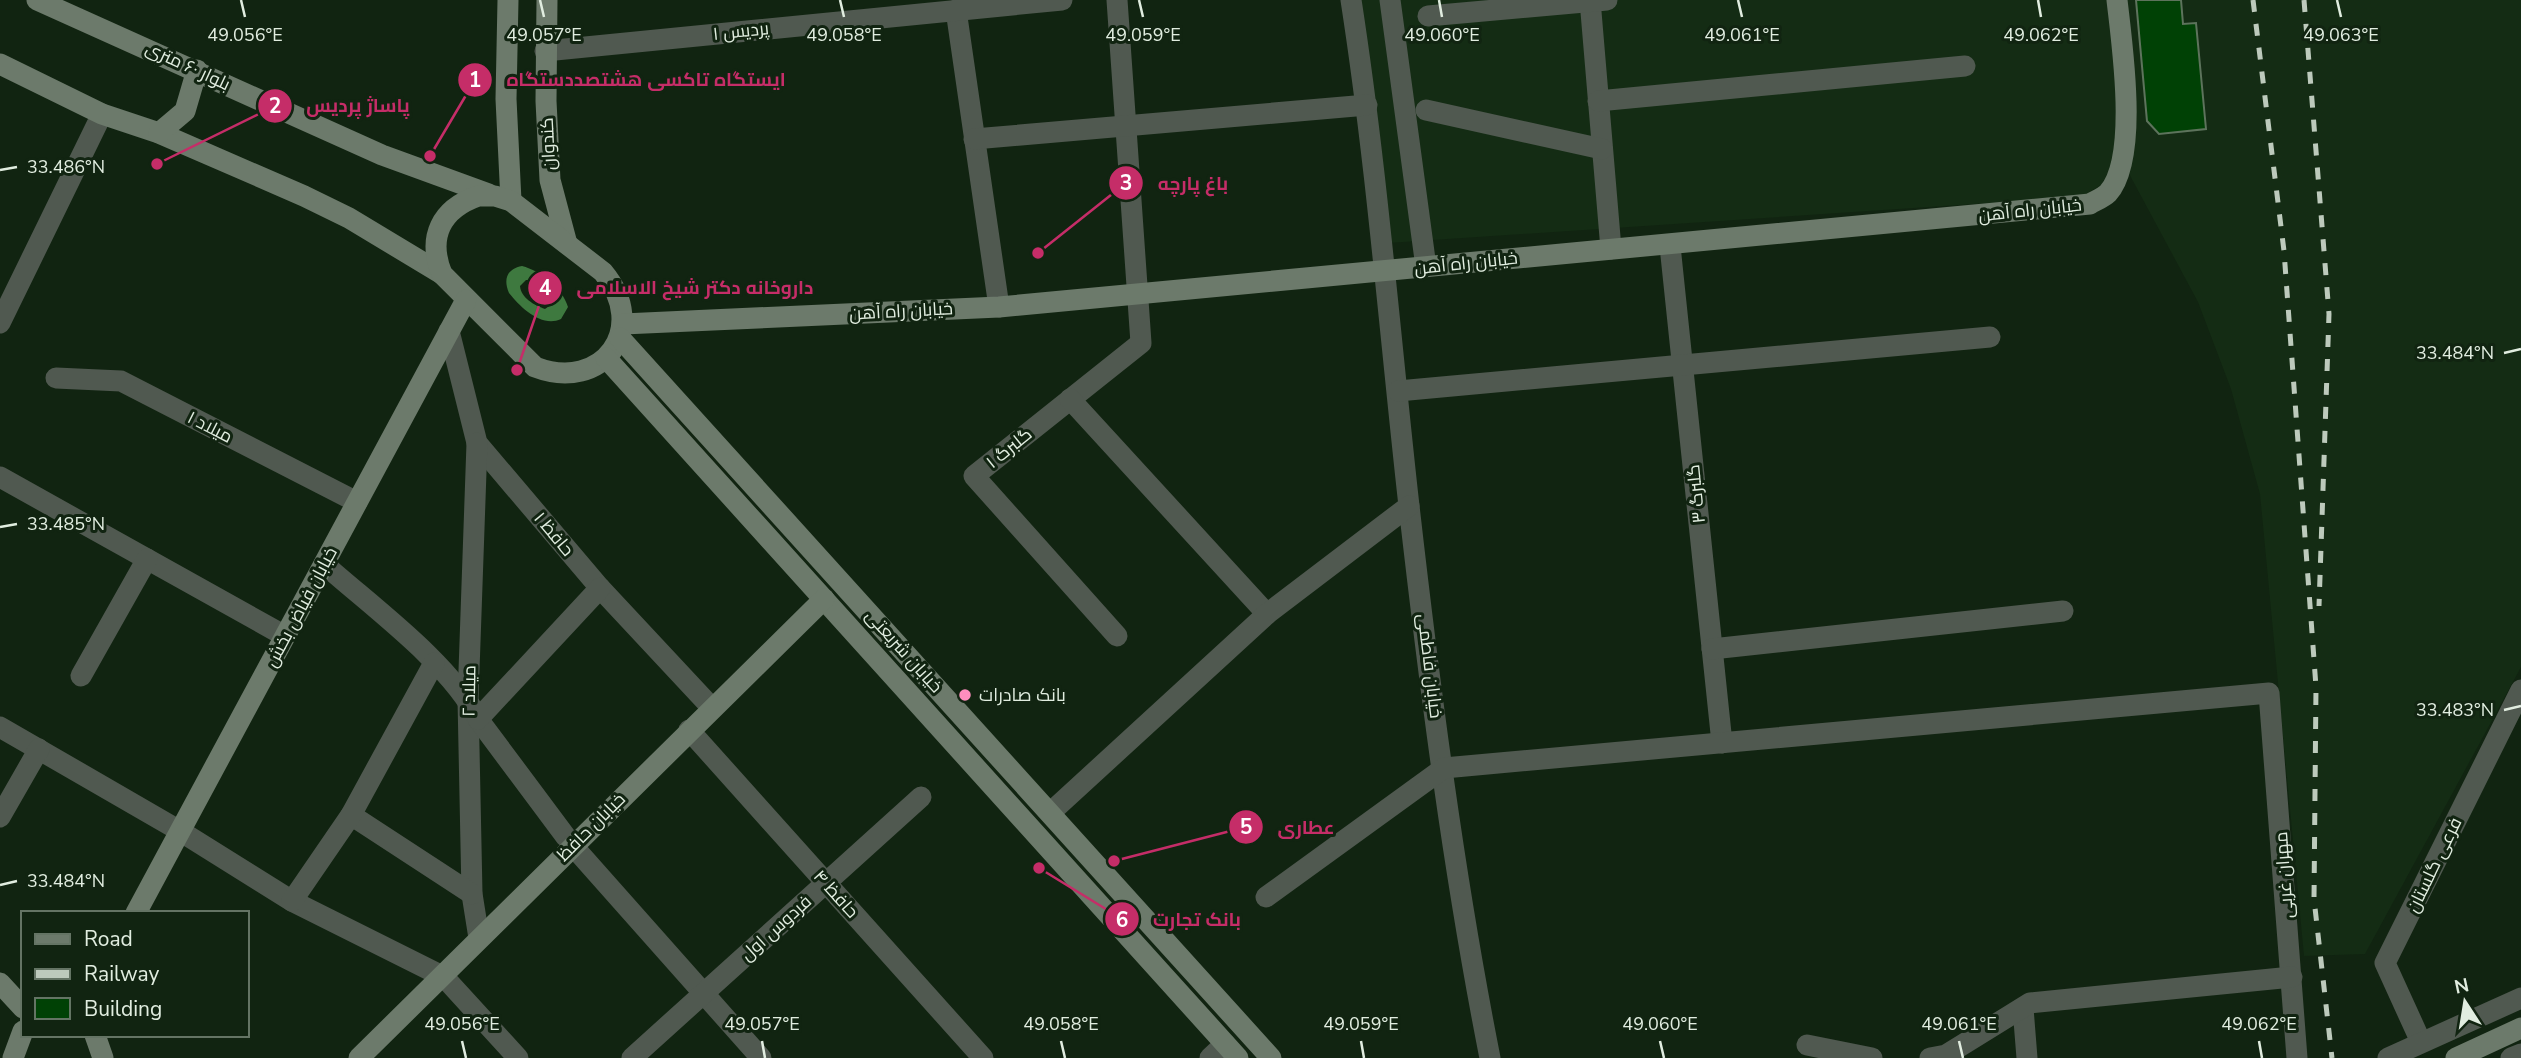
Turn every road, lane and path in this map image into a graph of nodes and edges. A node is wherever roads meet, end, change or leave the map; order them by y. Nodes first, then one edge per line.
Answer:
1 (37, 0) edge
2 (508, 0) edge
3 (547, 0) edge
4 (1062, 0) edge
5 (1117, 0) edge
6 (1351, 0) edge
7 (1390, 0) edge
8 (2117, 0) edge
9 (1596, 1) edge
10 (956, 10) junction
11 (1428, 16) dead end
12 (545, 51) junction
13 (0, 64) edge
14 (1965, 66) dead end
15 (197, 70) junction
16 (1598, 101) junction
17 (1367, 105) junction
18 (1426, 110) dead end
19 (102, 114) junction
20 (1125, 125) junction
21 (159, 133) junction
22 (975, 139) junction
23 (1602, 149) junction
24 (503, 198) junction
25 (567, 244) junction
26 (1670, 246) junction
27 (1611, 250) junction
28 (1426, 267) junction
29 (1387, 271) junction
30 (442, 274) junction
31 (1137, 294) junction
32 (466, 300) junction
33 (999, 307) junction
34 (0, 323) edge
35 (449, 331) junction
36 (622, 331) junction
37 (1990, 337) dead end
38 (606, 358) junction
39 (1683, 367) junction
40 (56, 378) dead end
41 (1398, 391) junction
42 (1070, 399) junction
43 (477, 443) junction
44 (0, 477) edge
45 (357, 502) junction
46 (1409, 506) junction
47 (147, 559) junction
48 (324, 564) junction
49 (600, 588) junction
50 (824, 599) junction
51 (2063, 611) dead end
52 (1267, 614) junction
53 (285, 636) junction
54 (1117, 636) dead end
55 (1712, 649) junction
56 (434, 663) junction
57 (81, 676) dead end
58 (2521, 690) edge
59 (468, 699) junction
60 (712, 708) junction
61 (478, 719) junction
62 (0, 727) edge
63 (690, 730) junction
64 (1722, 743) junction
65 (39, 749) junction
66 (1444, 768) junction
67 (921, 797) dead end
68 (1050, 813) junction
69 (351, 816) junction
70 (0, 817) edge
71 (180, 831) junction
72 (569, 841) junction
73 (826, 883) junction
74 (472, 894) junction
75 (1266, 897) dead end
76 (292, 901) junction
77 (137, 911) edge
78 (479, 938) junction
79 (444, 977) junction
80 (2292, 977) junction
81 (0, 983) edge
82 (704, 993) junction
83 (2521, 998) edge
84 (21, 1006) edge
85 (2023, 1008) junction
86 (2521, 1028) edge
87 (21, 1036) edge
88 (96, 1037) edge
89 (2421, 1042) junction
90 (1807, 1045) dead end
91 (1224, 1053) edge
92 (2464, 1054) edge
93 (2521, 1054) edge
94 (13, 1058) edge
95 (103, 1058) edge
96 (359, 1058) edge
97 (518, 1058) edge
98 (632, 1058) edge
99 (761, 1058) edge
100 (983, 1058) edge
101 (1271, 1058) edge
102 (1490, 1058) edge
103 (1872, 1058) edge
104 (1930, 1058) edge
105 (2027, 1058) edge
106 (2297, 1058) edge
107 (2388, 1058) edge
108 (2511, 1058) edge

1 - 15 street, بلوار ۶۰ متری
2 - 24 street
3 - 12 street, کندوان
4 - 10 street, پردیس ۱
5 - 20 street
6 - 17 street, خیابان فاطمی
7 - 28 street
8 - 26 street, خیابان راه آهن
9 - 11 street
9 - 16 street
10 - 12 street, پردیس ۱
10 - 22 street
12 - 25 street, کندوان
13 - 19 street
14 - 16 street
15 - 21 street
15 - 24 street, بلوار ۶۰ متری
16 - 23 street
17 - 20 street
17 - 29 street, خیابان فاطمی
18 - 23 street
19 - 21 street
19 - 34 street
20 - 22 street
20 - 31 street
21 - 30 street
22 - 33 street
23 - 27 street
24 - 25 street, بلوار ۶۰ متری
24 - 30 street
25 - 36 street, بلوار ۶۰ متری
26 - 27 street, خیابان راه آهن
26 - 39 street, گلبرگ ۳
27 - 28 street, خیابان راه آهن
28 - 29 street, خیابان راه آهن
29 - 31 street, خیابان راه آهن
29 - 41 street, خیابان فاطمی
30 - 32 street
31 - 33 street, خیابان راه آهن
31 - 42 street, گلبرگ ۱
32 - 35 street, خیابان فیاض بخش
32 - 38 street
33 - 36 street, خیابان راه آهن
35 - 43 street, حافظ ۱
35 - 45 street, خیابان فیاض بخش
36 - 38 street
36 - 68 street, خیابان شریعتی
37 - 39 street
38 - 50 street, خیابان شریعتی
39 - 41 street
39 - 55 street, گلبرگ ۳
40 - 45 street, میلاد ۱
41 - 46 street, خیابان فاطمی
42 - 52 street
42 - 54 street, گلبرگ ۱
43 - 49 street, حافظ ۱
43 - 59 street, میلاد ۲
44 - 47 street
45 - 48 street, خیابان فیاض بخش
46 - 52 street
46 - 66 street, خیابان فاطمی
47 - 53 street
47 - 57 street
48 - 53 street, خیابان فیاض بخش
48 - 56 street
49 - 60 street, حافظ ۱
49 - 61 street
50 - 60 street, خیابان حافظ
50 - 91 street, خیابان شریعتی
51 - 55 street
52 - 68 street
53 - 71 street, خیابان فیاض بخش
55 - 64 street, گلبرگ ۳
56 - 59 street
56 - 69 street
58 - 89 street, فرعی گلستان
59 - 61 street
59 - 74 street, میلاد ۲
60 - 63 street, خیابان حافظ
61 - 72 street
62 - 65 street
63 - 72 street, خیابان حافظ
63 - 73 street, حافظ ۴
64 - 66 street
64 - 80 street, مهران غربی
65 - 70 street
65 - 71 street
66 - 75 street
66 - 102 street, خیابان فاطمی
67 - 73 street, فردوس اول
68 - 101 street, خیابان شریعتی
69 - 74 street
69 - 76 street
71 - 76 street
71 - 77 street, خیابان فیاض بخش
72 - 78 street, خیابان حافظ
72 - 82 street
73 - 82 street, فردوس اول
73 - 100 street, حافظ ۴
74 - 78 street, میلاد ۲
76 - 79 street
78 - 79 street, خیابان حافظ
79 - 96 street, خیابان حافظ
79 - 97 street
80 - 85 street
80 - 106 street, مهران غربی
81 - 84 street
82 - 98 street, فردوس اول
82 - 99 street
83 - 89 street
85 - 104 street
85 - 105 street
86 - 92 street
87 - 94 street
88 - 95 street
89 - 107 street
90 - 103 street
93 - 108 street

